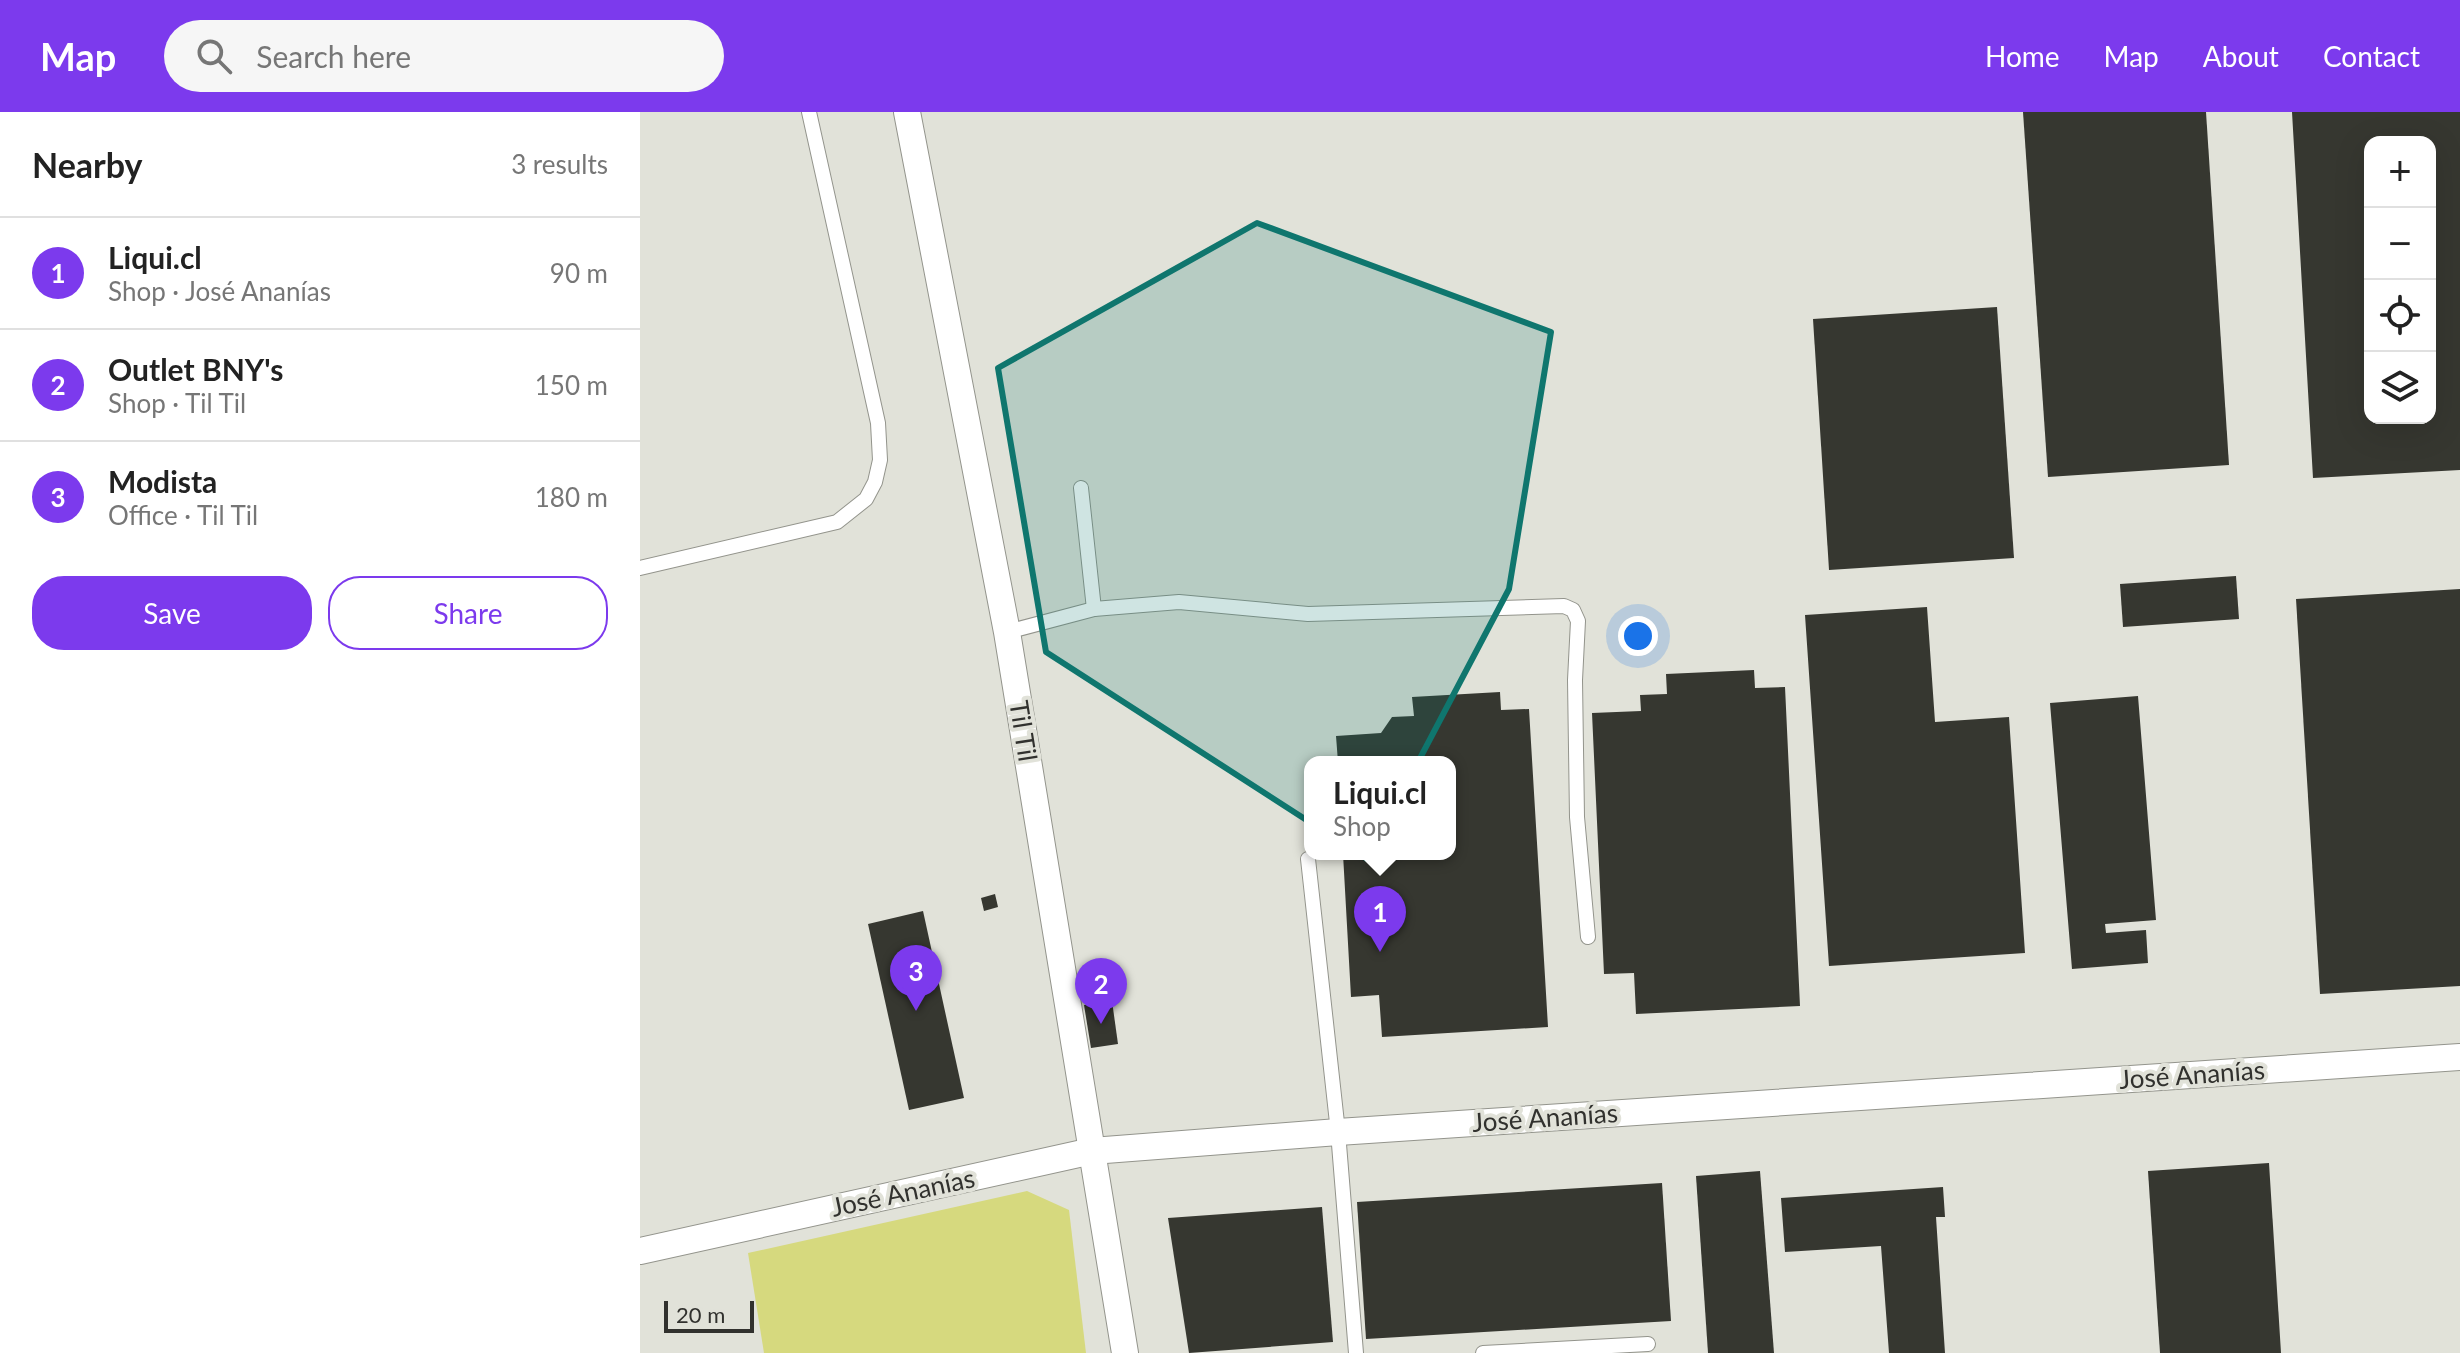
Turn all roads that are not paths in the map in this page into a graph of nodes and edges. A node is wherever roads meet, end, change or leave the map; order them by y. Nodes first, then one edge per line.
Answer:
1 (809, 112) edge
2 (907, 112) edge
3 (1081, 488) dead end
4 (640, 568) edge
5 (1094, 609) junction
6 (1007, 632) junction
7 (1308, 860) edge
8 (1588, 937) dead end
9 (2460, 1057) edge
10 (1338, 1132) junction
11 (1092, 1151) junction
12 (640, 1251) edge
13 (1648, 1344) dead end
14 (1125, 1353) edge
15 (1356, 1353) edge
16 (1483, 1353) edge

1 - 4 lane
2 - 6 street, Til Til
3 - 5 lane
5 - 6 lane
5 - 8 lane
6 - 11 street, Til Til
7 - 10 lane
9 - 10 street, José Ananías
10 - 11 street, José Ananías
10 - 15 lane
11 - 12 street, José Ananías
11 - 14 street, Til Til
13 - 16 lane

